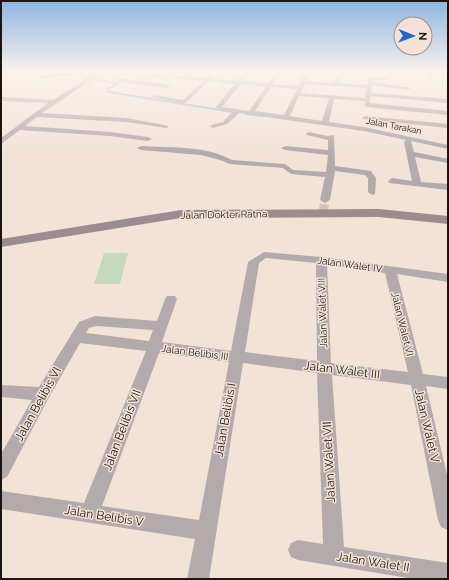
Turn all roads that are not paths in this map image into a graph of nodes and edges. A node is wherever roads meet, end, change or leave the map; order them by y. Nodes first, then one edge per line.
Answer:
1 (21, 100) edge
2 (59, 100) edge
3 (169, 100) edge
4 (186, 100) edge
5 (223, 100) edge
6 (259, 100) edge
7 (295, 100) edge
8 (331, 100) edge
9 (367, 100) edge
10 (395, 100) edge
11 (437, 100) edge
12 (448, 101) edge
13 (56, 102) junction
14 (238, 111) junction
15 (250, 112) junction
16 (448, 112) edge
17 (36, 115) junction
18 (286, 117) junction
19 (365, 118) junction
20 (395, 121) junction
21 (325, 123) junction
22 (213, 126) dead end
23 (448, 126) edge
24 (364, 129) junction
25 (16, 130) junction
26 (1, 131) edge
27 (308, 134) dead end
28 (393, 134) junction
29 (438, 135) junction
30 (148, 139) junction
31 (1, 142) edge
32 (408, 142) dead end
33 (448, 146) edge
34 (285, 148) dead end
35 (330, 153) junction
36 (410, 154) junction
37 (448, 162) edge
38 (330, 172) junction
39 (392, 181) dead end
40 (417, 183) junction
41 (448, 187) edge
42 (372, 192) dead end
43 (325, 200) tunnel mouth
44 (448, 220) edge
45 (1, 243) edge
46 (320, 260) junction
47 (254, 262) joint
48 (390, 270) junction
49 (448, 278) edge
50 (171, 299) dead end
51 (162, 326) junction
52 (76, 337) junction
53 (154, 347) junction
54 (236, 357) junction
55 (324, 367) junction
56 (417, 379) junction
57 (448, 383) edge
58 (1, 391) edge
59 (42, 394) junction
60 (1, 471) edge
61 (1, 500) edge
62 (90, 514) junction
63 (448, 520) edge
64 (206, 532) junction
65 (298, 550) dead end
66 (334, 556) junction
67 (448, 574) edge
68 (198, 579) edge

1 - 13 street
2 - 13 street
3 - 4 street
5 - 14 street, Jalan Tarakan
6 - 15 street
7 - 18 street
8 - 21 street
9 - 19 street
10 - 16 street
11 - 12 street
13 - 17 street
14 - 15 street, Jalan Tarakan
14 - 22 street
15 - 18 street, Jalan Tarakan
17 - 25 street
17 - 30 street
18 - 21 street, Jalan Tarakan
19 - 20 street
19 - 24 street
20 - 28 street
20 - 29 street
21 - 24 street, Jalan Tarakan
23 - 29 street
24 - 28 street, Jalan Tarakan
25 - 26 street
25 - 30 street
25 - 31 street
27 - 35 street
28 - 29 street, Jalan Tarakan
29 - 33 street, Jalan Tarakan
30 - 38 street
32 - 36 street
34 - 35 street
35 - 38 street
36 - 37 street
36 - 40 street
38 - 42 street
38 - 43 street
39 - 40 street
40 - 41 street
44 - 45 street, Jalan Dokter Ratna
46 - 47 street, Jalan Walet IV
46 - 48 street, Jalan Walet IV
46 - 55 street, Jalan Walet VIII
47 - 54 street, Jalan Belibis I
48 - 49 street, Jalan Walet IV
48 - 56 street, Jalan Walet VI
50 - 51 street, Jalan Belibis VII
51 - 52 street, Jalan Belibis VI
51 - 53 street, Jalan Belibis VII
52 - 53 street, Jalan Belibis III
52 - 59 street, Jalan Belibis VI
53 - 54 street, Jalan Belibis III
53 - 62 street, Jalan Belibis VII
54 - 55 street, Jalan Walet III
54 - 64 street, Jalan Belibis I
55 - 56 street, Jalan Walet III
55 - 66 street, Jalan Walet VII
56 - 57 street, Jalan Walet III
56 - 63 street, Jalan Walet V
58 - 59 street
59 - 60 street, Jalan Belibis VI
61 - 62 street, Jalan Belibis V
62 - 64 street, Jalan Belibis V
64 - 68 street, Jalan Belibis I
65 - 66 street, Jalan Walet II
66 - 67 street, Jalan Walet II

